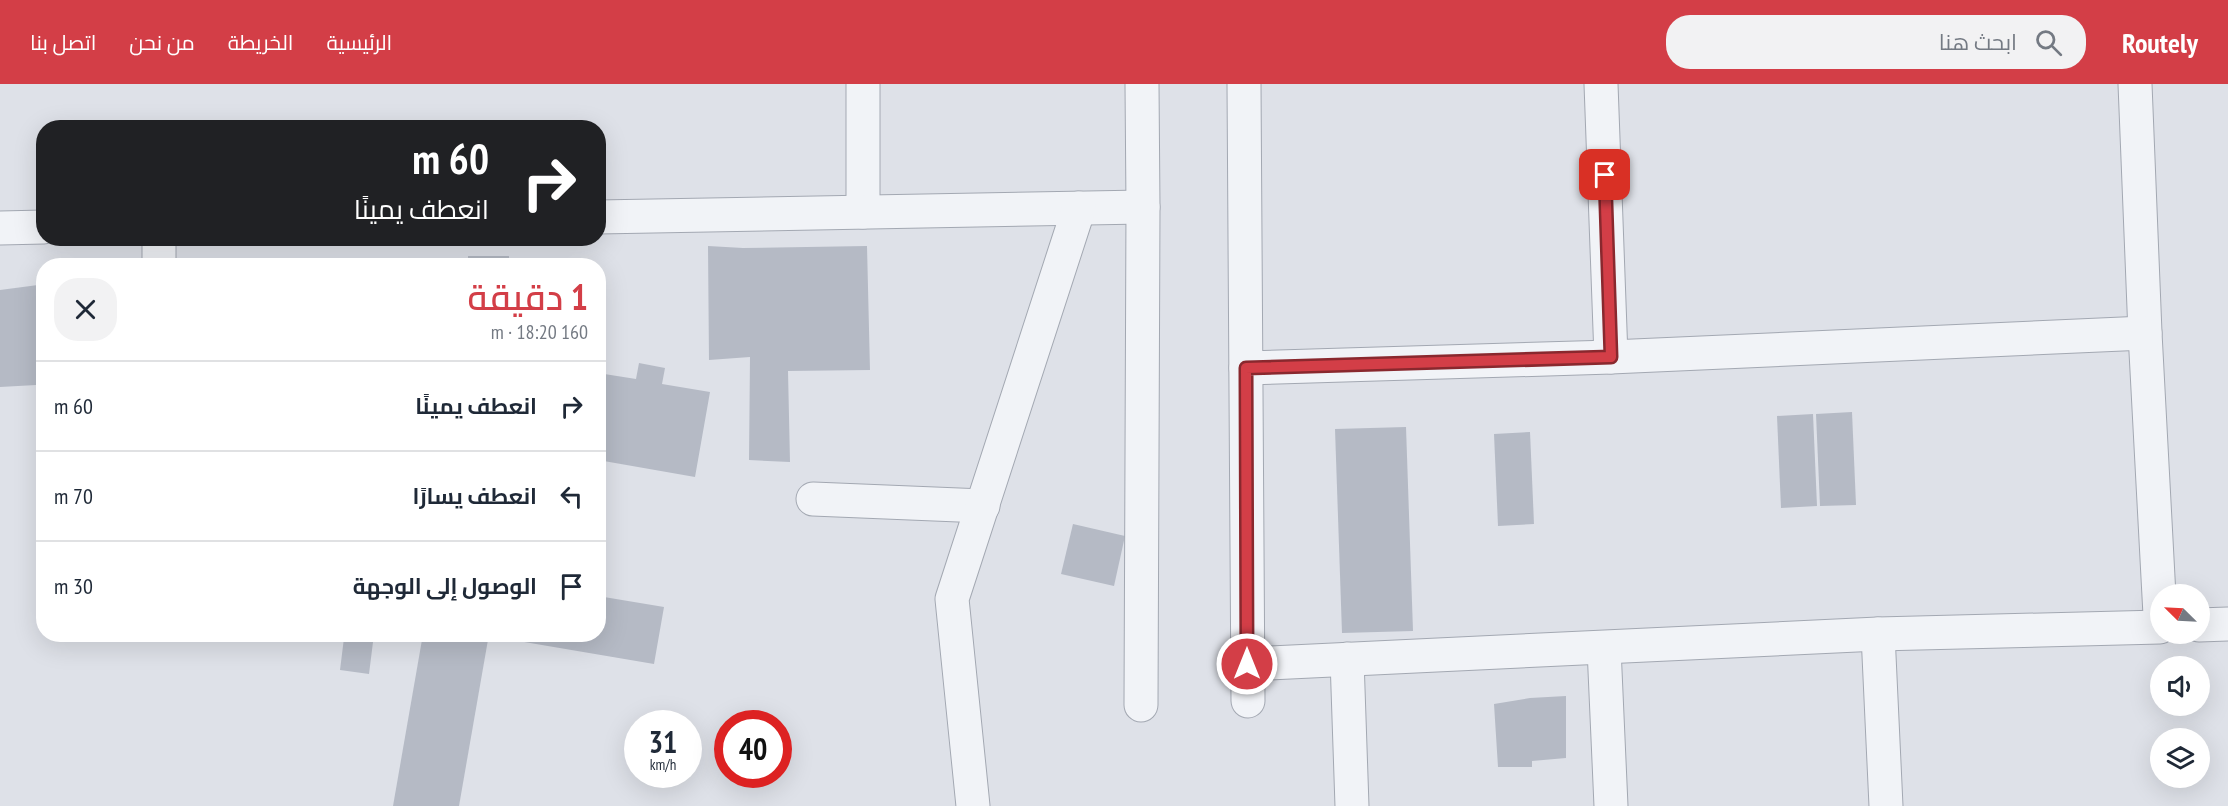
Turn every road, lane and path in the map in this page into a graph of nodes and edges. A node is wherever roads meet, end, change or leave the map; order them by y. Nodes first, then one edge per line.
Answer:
1 (863, 84) edge
2 (1142, 84) edge
3 (1244, 84) edge
4 (1601, 84) edge
5 (2143, 84) edge
6 (1143, 207) junction
7 (1079, 208) junction
8 (863, 212) junction
9 (606, 217) edge
10 (36, 227) edge
11 (0, 228) edge
12 (2145, 333) junction
13 (1611, 357) junction
14 (1246, 368) junction
15 (813, 499) dead end
16 (982, 506) junction
17 (2158, 584) edge
18 (2228, 624) edge
19 (2210, 625) edge
20 (2150, 627) edge
21 (1878, 634) junction
22 (1604, 648) junction
23 (1347, 659) junction
24 (1247, 664) junction
25 (1248, 701) dead end
26 (1141, 705) dead end
27 (973, 806) edge
28 (1352, 806) edge
29 (1611, 806) edge
30 (1886, 806) edge

1 - 8 street
2 - 6 street
3 - 14 street
4 - 13 street
5 - 12 street
6 - 7 street
6 - 26 street
7 - 8 street
7 - 16 street
8 - 9 street
10 - 11 street
12 - 13 street
12 - 17 street
13 - 14 street
14 - 24 street
15 - 16 street
16 - 27 street
18 - 19 street
20 - 21 street
21 - 22 street
21 - 30 street
22 - 23 street
22 - 29 street
23 - 24 street
23 - 28 street
24 - 25 street

